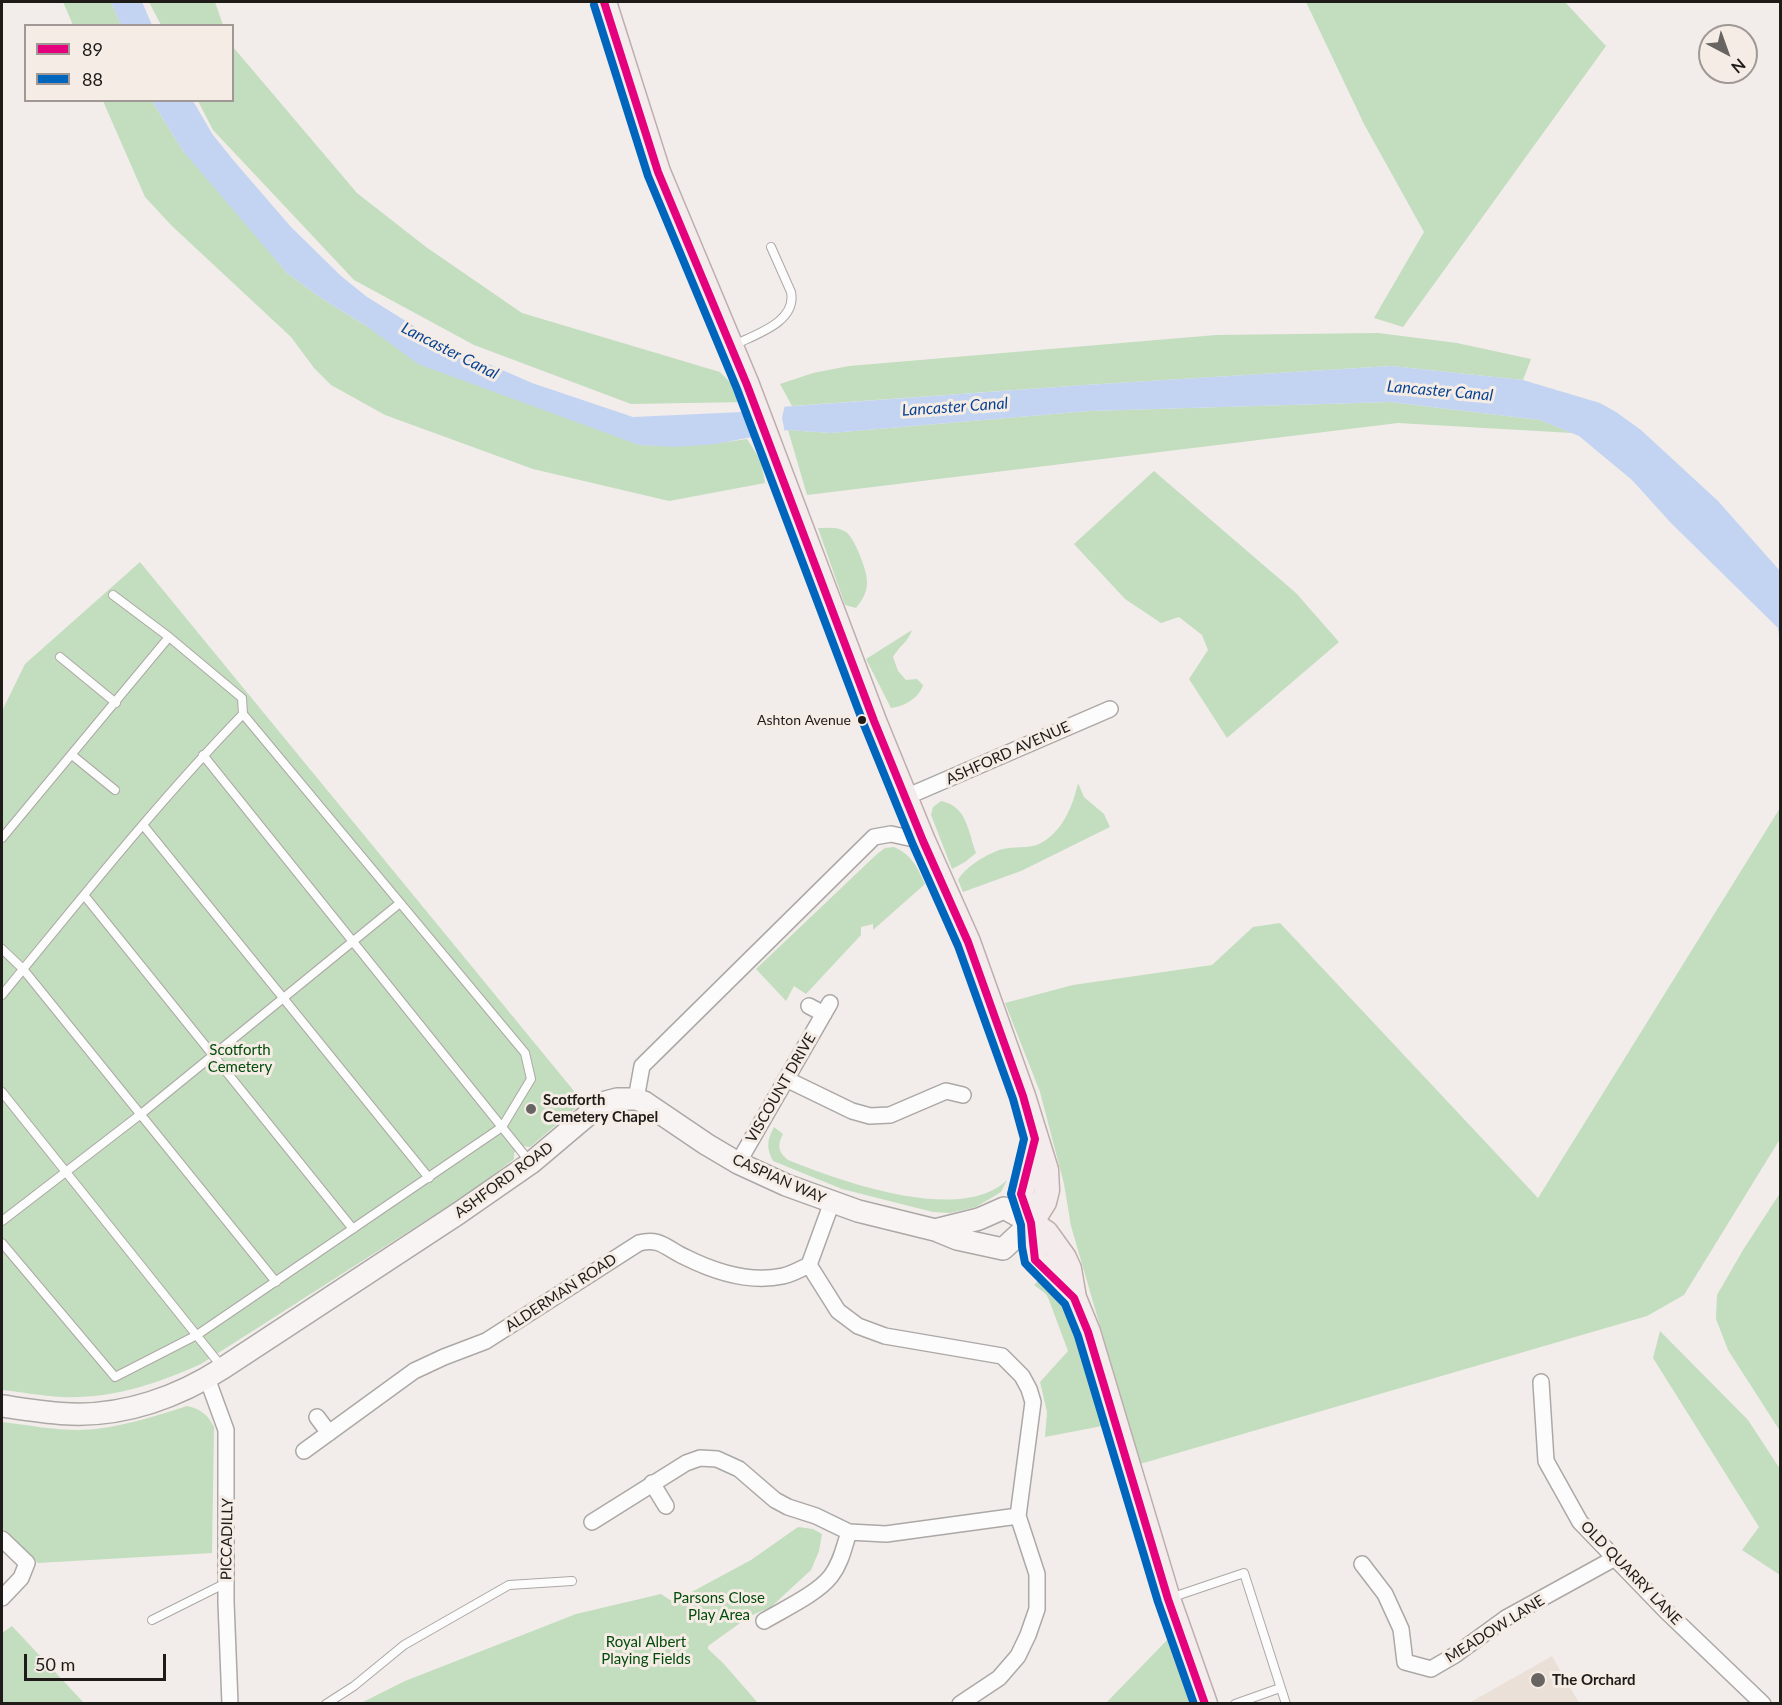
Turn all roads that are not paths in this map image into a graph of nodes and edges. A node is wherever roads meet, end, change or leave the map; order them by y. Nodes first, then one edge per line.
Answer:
1 (604, 2) edge
2 (771, 247) dead end
3 (730, 347) junction
4 (113, 595) dead end
5 (169, 637) junction
6 (60, 657) dead end
7 (116, 703) junction
8 (1110, 709) dead end
9 (243, 714) junction
10 (72, 755) junction
11 (203, 755) junction
12 (115, 790) dead end
13 (906, 797) junction
14 (143, 825) junction
15 (2, 838) edge
16 (923, 841) junction
17 (84, 896) junction
18 (400, 903) junction
19 (354, 942) junction
20 (2, 949) edge
21 (23, 969) junction
22 (2, 995) edge
23 (283, 997) junction
24 (809, 1006) dead end
25 (211, 1056) junction
26 (786, 1079) junction
27 (2, 1092) edge
28 (963, 1095) dead end
29 (636, 1099) junction
30 (141, 1114) junction
31 (502, 1127) junction
32 (531, 1163) junction
33 (738, 1163) junction
34 (66, 1172) junction
35 (429, 1178) junction
36 (832, 1202) junction
37 (2, 1221) edge
38 (1031, 1223) junction
39 (353, 1229) junction
40 (935, 1230) junction
41 (2, 1243) edge
42 (809, 1265) junction
43 (276, 1282) junction
44 (197, 1335) junction
45 (215, 1373) junction
46 (1541, 1382) dead end
47 (2, 1406) edge
48 (317, 1417) dead end
49 (328, 1433) junction
50 (304, 1451) dead end
51 (652, 1483) junction
52 (666, 1506) dead end
53 (1018, 1516) junction
54 (592, 1522) dead end
55 (849, 1532) junction
56 (2, 1539) edge
57 (1615, 1558) junction
58 (1362, 1564) dead end
59 (572, 1581) dead end
60 (226, 1583) junction
61 (2, 1598) edge
62 (1168, 1599) junction
63 (152, 1620) dead end
64 (764, 1621) dead end
65 (1280, 1688) junction
66 (230, 1704) edge
67 (326, 1704) edge
68 (960, 1704) edge
69 (1205, 1704) edge
70 (1235, 1704) edge
71 (1286, 1704) edge
72 (1762, 1704) edge

1 - 3 main road
2 - 3 lane
3 - 13 main road
4 - 5 lane
5 - 7 lane
5 - 9 lane
6 - 7 lane
7 - 10 lane
8 - 13 street, ASHFORD AVENUE
9 - 11 lane
9 - 18 lane
10 - 12 lane
10 - 15 lane
11 - 14 lane
11 - 19 lane
13 - 16 main road
14 - 17 lane
14 - 23 lane
16 - 29 street
16 - 38 main road
17 - 21 lane
17 - 25 lane
18 - 19 lane
18 - 31 lane
19 - 23 lane
19 - 31 lane
20 - 21 lane
21 - 22 lane
21 - 30 lane
23 - 25 lane
23 - 35 lane
24 - 26 street, VISCOUNT DRIVE
25 - 30 lane
25 - 39 lane
26 - 28 street
26 - 33 street, VISCOUNT DRIVE
27 - 34 lane
29 - 32 street, ASHFORD ROAD
29 - 33 street, CASPIAN WAY
30 - 34 lane
30 - 43 lane
31 - 32 lane
31 - 35 lane
32 - 45 street, ASHFORD ROAD
33 - 36 street, CASPIAN WAY
34 - 37 lane
34 - 44 lane
35 - 39 lane
36 - 40 street, CASPIAN WAY
36 - 42 street
38 - 40 street, CASPIAN WAY
38 - 40 street, CASPIAN WAY
38 - 62 main road
39 - 43 lane
41 - 44 lane
42 - 49 street, ALDERMAN ROAD
42 - 53 street
43 - 44 lane
44 - 45 lane
45 - 47 street, ASHFORD ROAD
45 - 60 street, PICCADILLY
46 - 57 street, OLD QUARRY LANE
48 - 49 street
49 - 50 street, ALDERMAN ROAD
51 - 52 street
51 - 54 street
51 - 55 street
53 - 55 street
53 - 68 street
55 - 64 street
56 - 61 street
57 - 58 street, MEADOW LANE
57 - 72 street, OLD QUARRY LANE
59 - 67 lane
60 - 63 lane
60 - 66 street, PICCADILLY
62 - 65 lane
62 - 69 main road
65 - 70 lane
65 - 71 lane

